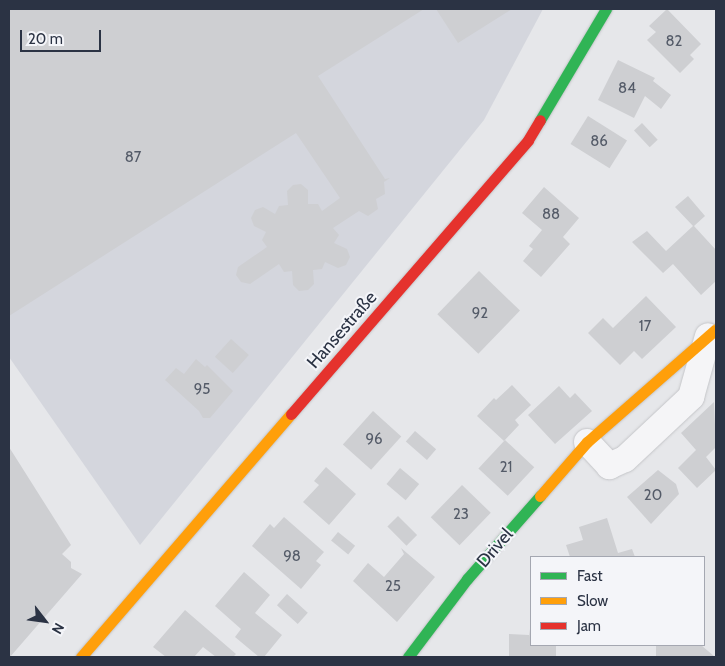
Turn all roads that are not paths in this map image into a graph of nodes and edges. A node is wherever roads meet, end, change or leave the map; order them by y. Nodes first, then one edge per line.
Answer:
1 (606, 9) edge
2 (712, 333) edge
3 (587, 442) junction
4 (81, 657) edge
5 (408, 657) edge

1 - 4 street, Hansestraße
2 - 3 street, Drivel
2 - 3 street, Drivel
3 - 5 street, Drivel

